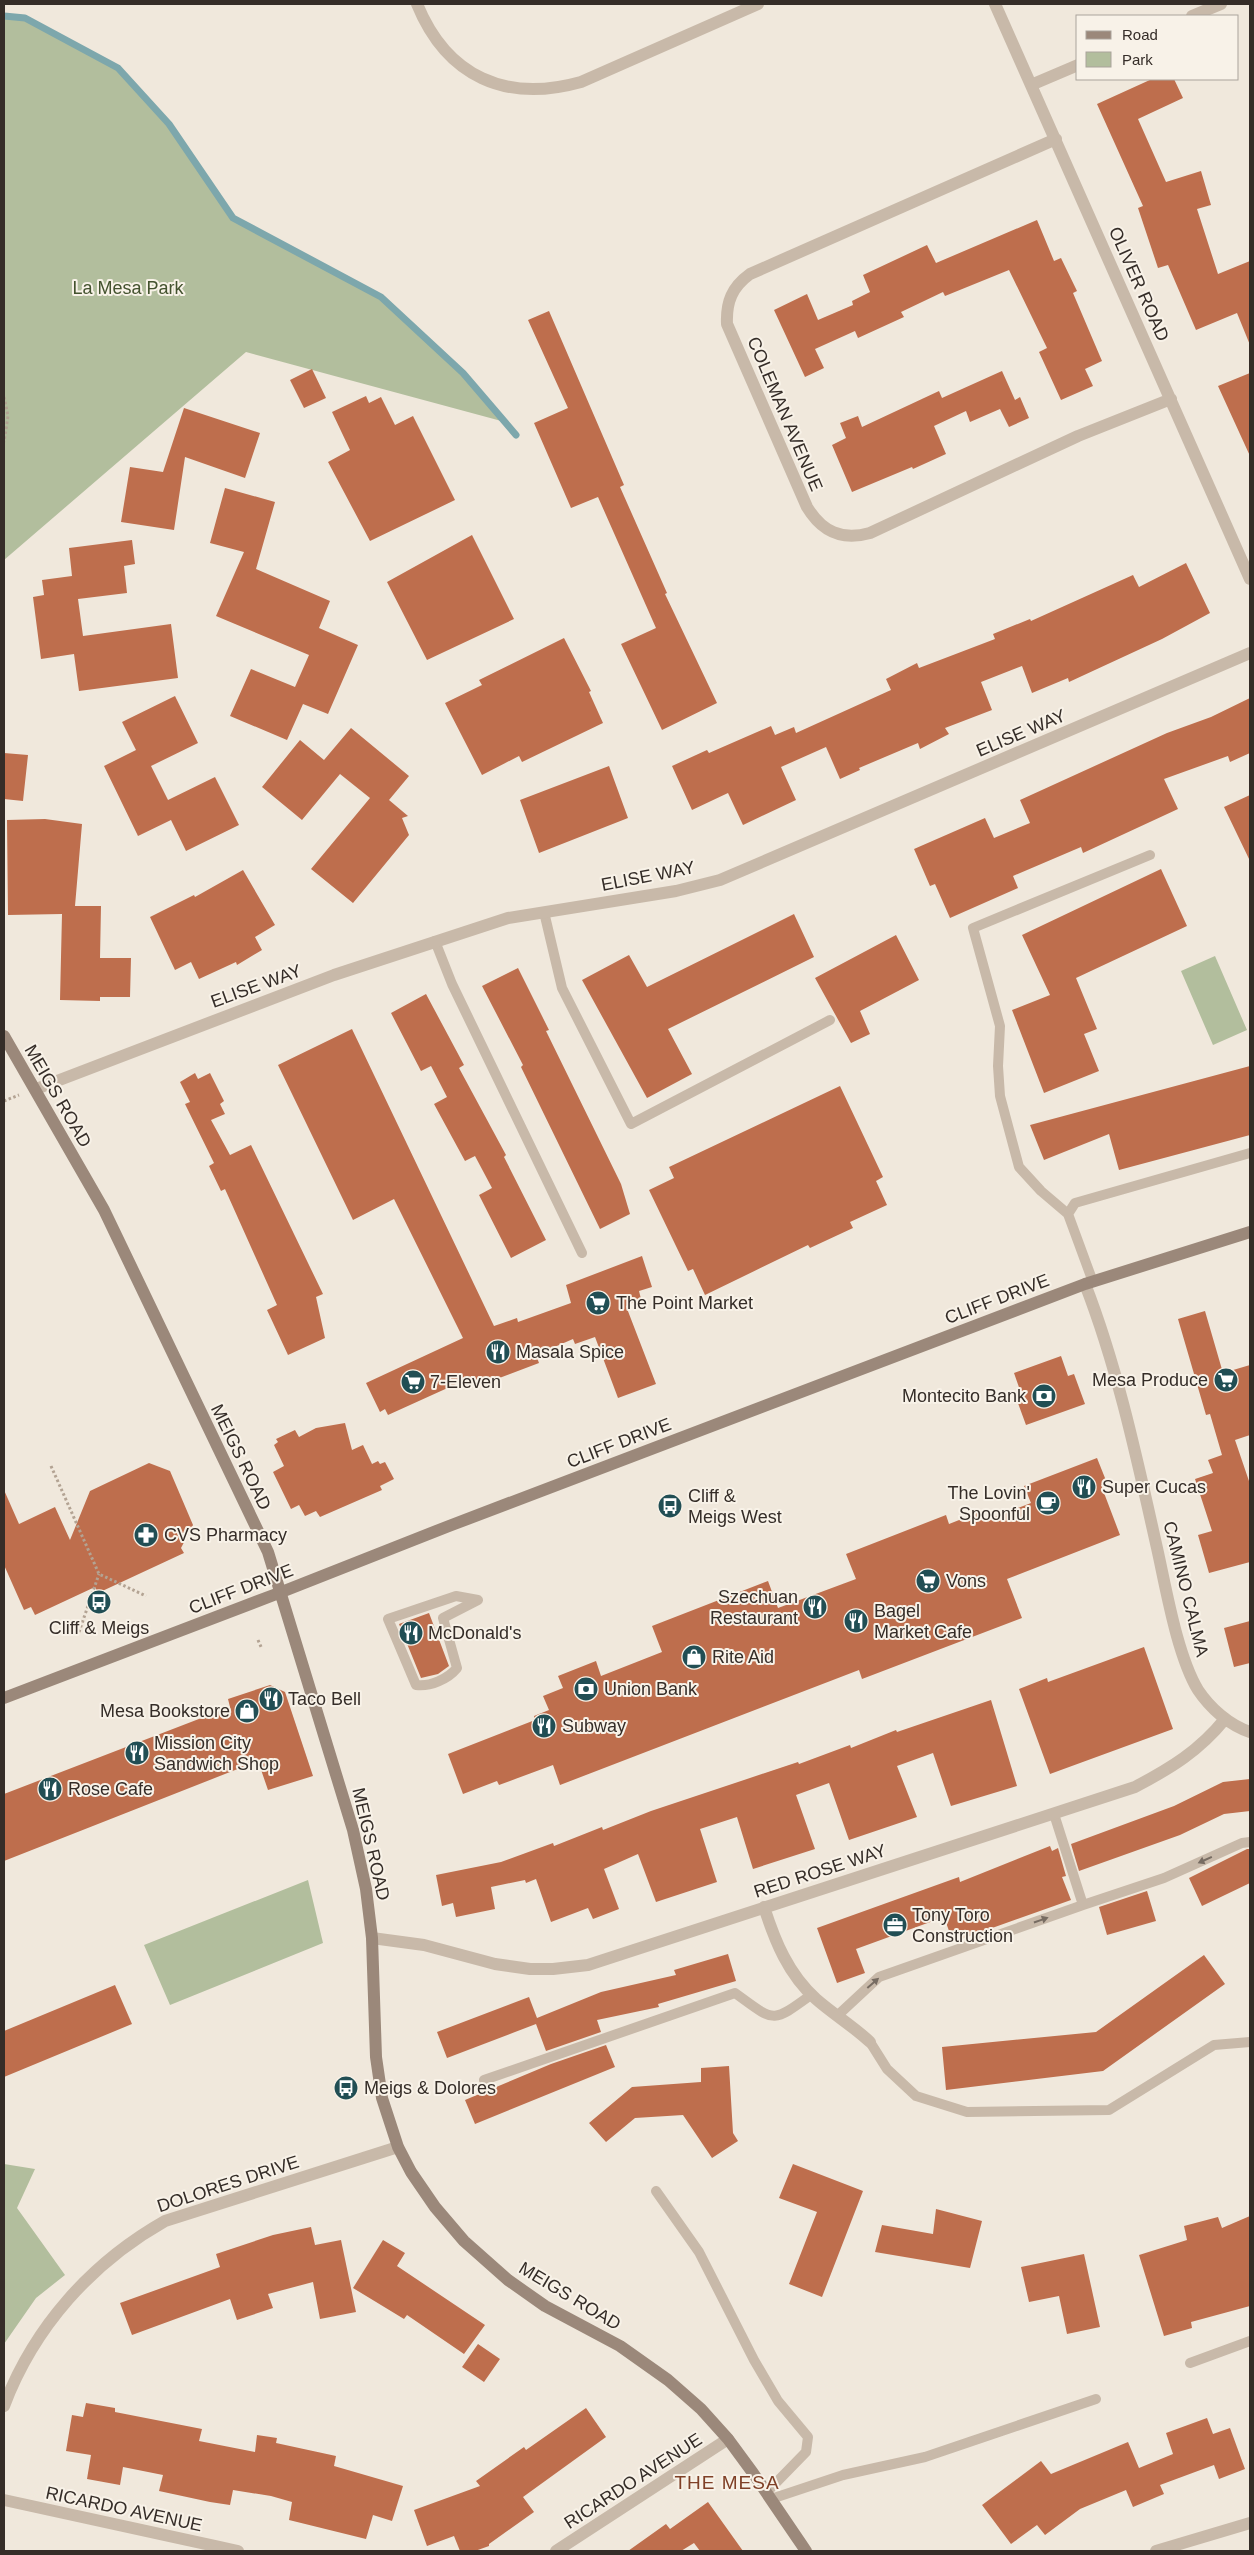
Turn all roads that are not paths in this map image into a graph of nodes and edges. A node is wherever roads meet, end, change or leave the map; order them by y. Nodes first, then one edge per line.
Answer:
1 (418, 4) edge
2 (758, 4) edge
3 (995, 4) edge
4 (1221, 4) edge
5 (1194, 15) edge
6 (1076, 66) edge
7 (1031, 85) junction
8 (1056, 139) junction
9 (1171, 399) junction
10 (1250, 579) edge
11 (1250, 653) edge
12 (1150, 855) dead end
13 (544, 912) junction
14 (436, 941) junction
15 (830, 1020) dead end
16 (4, 1036) edge
17 (36, 1089) junction
18 (1250, 1153) edge
19 (1068, 1214) junction
20 (1250, 1232) edge
21 (582, 1253) dead end
22 (1089, 1283) junction
23 (279, 1593) junction
24 (478, 1600) joint
25 (4, 1698) edge
26 (1225, 1719) junction
27 (1250, 1732) edge
28 (1054, 1814) junction
29 (1250, 1842) edge
30 (1083, 1905) junction
31 (764, 1907) junction
32 (372, 1938) junction
33 (812, 1995) junction
34 (837, 2016) junction
35 (870, 2042) joint
36 (1250, 2042) edge
37 (484, 2080) dead end
38 (398, 2147) junction
39 (656, 2191) dead end
40 (1250, 2341) edge
41 (1190, 2363) dead end
42 (1096, 2399) dead end
43 (4, 2406) edge
44 (728, 2439) junction
45 (769, 2496) junction
46 (4, 2500) edge
47 (1250, 2523) edge
48 (238, 2551) edge
49 (556, 2551) edge
50 (806, 2551) edge
51 (1156, 2551) edge

1 - 2 street
3 - 7 street, OLIVER ROAD
4 - 5 street
6 - 7 street
7 - 8 street, OLIVER ROAD
8 - 9 street, OLIVER ROAD
8 - 9 street, COLEMAN AVENUE
9 - 10 street, OLIVER ROAD
11 - 13 street, ELISE WAY
12 - 19 lane
13 - 14 street, ELISE WAY
13 - 15 lane
14 - 17 street, ELISE WAY
14 - 21 lane
16 - 17 main road, MEIGS ROAD
17 - 23 main road, MEIGS ROAD
18 - 19 lane
19 - 22 lane
20 - 22 main road, CLIFF DRIVE
22 - 23 main road, CLIFF DRIVE
22 - 26 street, CAMINO CALMA
23 - 25 main road, CLIFF DRIVE
23 - 32 main road, MEIGS ROAD
24 - 24 lane
26 - 27 street
26 - 28 street, RED ROSE WAY
28 - 30 lane
28 - 31 street, RED ROSE WAY
29 -> 30 lane
34 -> 30 lane
31 - 32 street, RED ROSE WAY
31 - 33 street
32 - 38 main road, MEIGS ROAD
33 - 34 street
33 - 37 lane
34 - 35 street
35 - 36 lane
38 - 43 street, DOLORES DRIVE
38 - 44 main road, MEIGS ROAD
39 - 45 lane
40 - 41 lane
42 - 45 lane
44 - 45 main road, MEIGS ROAD
44 - 49 street, RICARDO AVENUE
45 - 50 main road, MEIGS ROAD
46 - 48 street, RICARDO AVENUE
47 - 51 street

